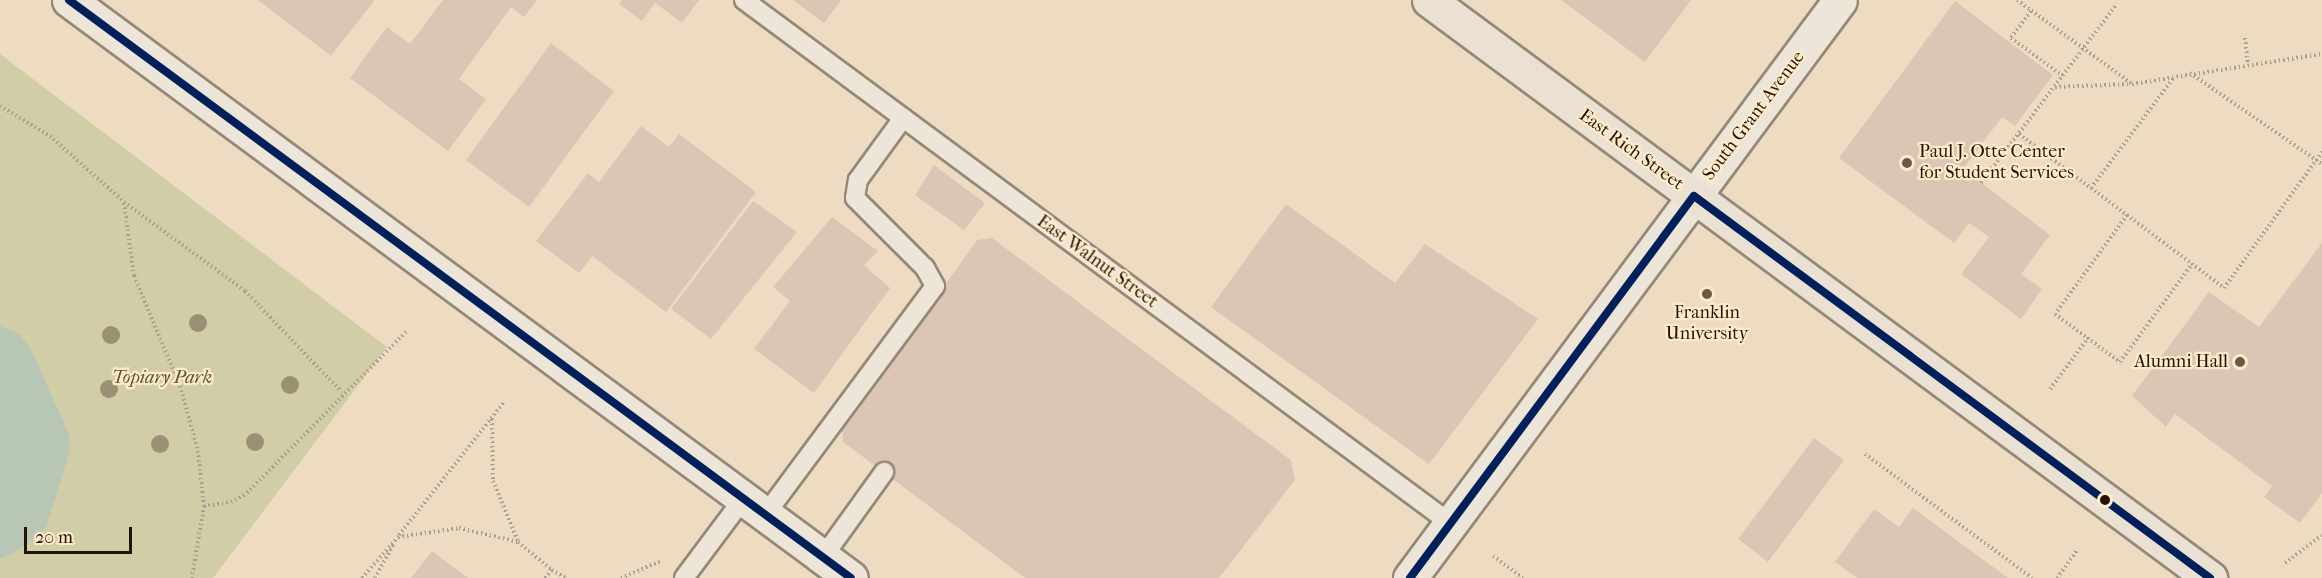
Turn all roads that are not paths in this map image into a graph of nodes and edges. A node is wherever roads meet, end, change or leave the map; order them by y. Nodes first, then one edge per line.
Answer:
1 (69, 0) edge
2 (744, 0) edge
3 (1429, 0) edge
4 (1840, 0) edge
5 (903, 118) junction
6 (1694, 196) junction
7 (884, 472) dead end
8 (754, 507) junction
9 (1450, 523) junction
10 (823, 557) junction
11 (684, 578) edge
12 (851, 578) edge
13 (1410, 578) edge
14 (2210, 578) edge

1 - 8 street
2 - 5 lane, East Walnut Street
3 - 6 main road, East Rich Street
4 - 6 street, South Grant Avenue
5 - 8 lane
5 - 9 lane, East Walnut Street
6 - 9 street, South Grant Avenue
6 - 14 main road, East Rich Street
7 - 10 lane
8 - 10 street
8 - 11 lane
9 - 13 street, South Grant Avenue
10 - 12 street

